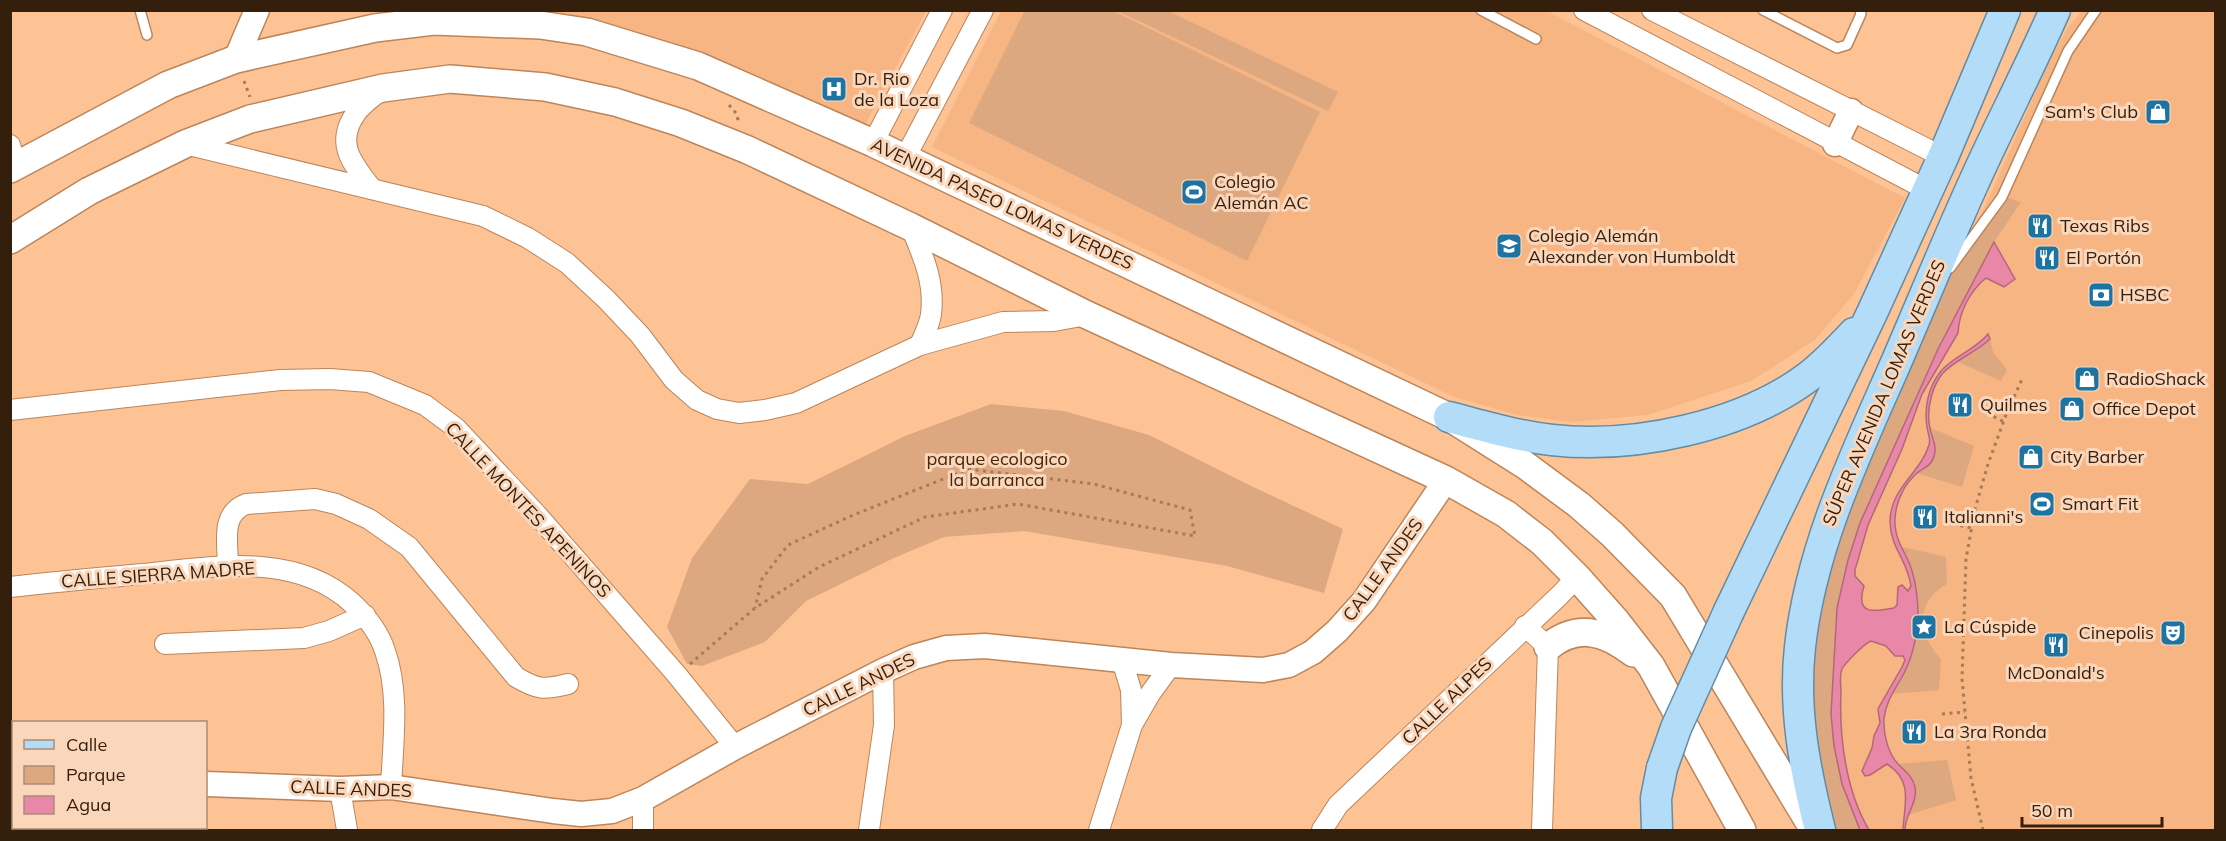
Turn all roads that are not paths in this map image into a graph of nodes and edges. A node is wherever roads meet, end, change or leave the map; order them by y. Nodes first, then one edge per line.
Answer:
1 (140, 10) edge
2 (257, 10) edge
3 (942, 10) edge
4 (983, 10) edge
5 (1481, 10) edge
6 (1584, 10) edge
7 (1652, 10) edge
8 (1763, 10) edge
9 (1860, 10) edge
10 (2005, 10) edge
11 (2096, 10) edge
12 (2055, 15) edge
13 (437, 16) edge
14 (147, 35) dead end
15 (1536, 39) dead end
16 (236, 59) junction
17 (383, 88) junction
18 (1851, 111) junction
19 (873, 143) junction
20 (185, 144) junction
21 (1835, 144) junction
22 (1943, 157) junction
23 (905, 158) junction
24 (12, 160) edge
25 (372, 189) junction
26 (1926, 190) junction
27 (911, 227) junction
28 (10, 240) edge
29 (1872, 313) junction
30 (1917, 313) junction
31 (1087, 315) junction
32 (920, 345) junction
33 (10, 410) edge
34 (1449, 417) junction
35 (1446, 480) junction
36 (228, 566) junction
37 (1576, 577) junction
38 (10, 587) edge
39 (365, 615) junction
40 (1526, 626) junction
41 (165, 644) dead end
42 (1548, 647) junction
43 (1122, 660) junction
44 (1171, 665) junction
45 (1651, 666) junction
46 (883, 671) junction
47 (568, 684) dead end
48 (1132, 725) junction
49 (735, 747) junction
50 (207, 784) edge
51 (391, 787) junction
52 (340, 789) junction
53 (643, 799) junction
54 (347, 831) edge
55 (643, 831) edge
56 (869, 831) edge
57 (1099, 831) edge
58 (1322, 831) edge
59 (1542, 831) edge
60 (1657, 831) edge
61 (1742, 831) edge
62 (1814, 831) edge
63 (1820, 831) edge

1 - 14 lane
2 - 16 street
3 - 19 street
4 - 23 street
5 - 15 lane
6 - 21 street
7 - 18 street
8 - 9 lane
10 - 22 main road
11 - 30 lane
12 - 30 main road, SÚPER AVENIDA LOMAS VERDES
13 - 16 main road, AVENIDA PASEO LOMAS VERDES
13 - 19 main road, AVENIDA PASEO LOMAS VERDES
16 - 24 main road, AVENIDA PASEO LOMAS VERDES
17 - 20 main road
17 - 25 street
17 - 27 main road
18 - 21 street
18 - 22 street
19 - 23 main road, AVENIDA PASEO LOMAS VERDES
20 - 25 street
20 - 28 main road
21 - 26 street
22 - 26 main road
23 - 34 main road, AVENIDA PASEO LOMAS VERDES
25 - 32 street
26 - 29 main road
27 - 31 main road
27 - 32 street
29 - 34 main road
29 - 60 main road, bridge
30 - 63 main road, SÚPER AVENIDA LOMAS VERDES
31 - 32 street
31 - 35 main road
33 - 49 street, CALLE MONTES APENINOS
34 - 62 main road, AVENIDA PASEO LOMAS VERDES
35 - 37 main road
35 - 44 street, CALLE ANDES
36 - 38 street, CALLE SIERRA MADRE
36 - 39 street, CALLE SIERRA MADRE
36 - 47 street
37 - 40 street, CALLE ALPES
37 - 45 main road
39 - 41 street
39 - 51 street, CALLE SIERRA MADRE
40 - 42 street
40 - 58 street, CALLE ALPES
42 - 45 main road
42 - 59 street
43 - 44 street, CALLE ANDES
43 - 46 street, CALLE ANDES
43 - 48 street
44 - 48 street
45 - 61 main road
46 - 49 street, CALLE ANDES
46 - 56 street
48 - 57 street
49 - 53 street, CALLE ANDES
50 - 52 street, CALLE ANDES
51 - 52 street, CALLE ANDES
51 - 53 street, CALLE ANDES
52 - 54 street
53 - 55 street

